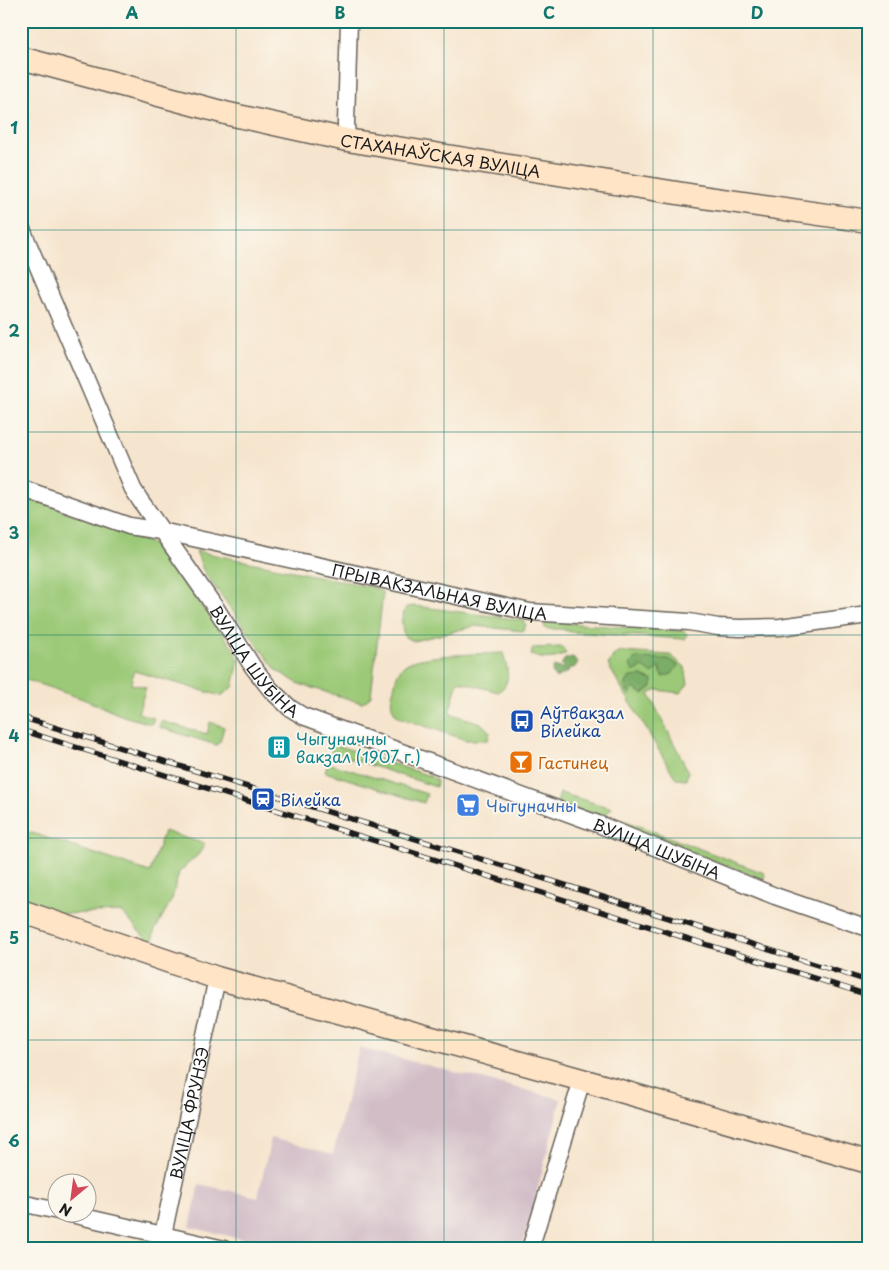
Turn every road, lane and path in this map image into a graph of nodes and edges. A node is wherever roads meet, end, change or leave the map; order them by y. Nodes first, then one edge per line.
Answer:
1 (349, 21) edge
2 (21, 58) edge
3 (347, 140) junction
4 (868, 221) edge
5 (21, 227) edge
6 (21, 488) edge
7 (161, 531) junction
8 (868, 615) edge
9 (21, 911) edge
10 (868, 928) edge
11 (217, 978) junction
12 (582, 1080) junction
13 (868, 1162) edge
14 (21, 1203) edge
15 (48, 1209) edge
16 (95, 1222) edge
17 (162, 1242) edge
18 (224, 1249) edge
19 (530, 1249) edge

1 - 3 street
2 - 3 street, СТАХАНАЎСКАЯ ВУЛІЦА
3 - 4 street, СТАХАНАЎСКАЯ ВУЛІЦА
5 - 7 street, ВУЛІЦА ШУБІНА
6 - 7 street, ПРЫВАКЗАЛЬНАЯ ВУЛІЦА
7 - 8 street, ПРЫВАКЗАЛЬНАЯ ВУЛІЦА
7 - 10 street, ВУЛІЦА ШУБІНА
9 - 11 street
11 - 12 street
11 - 17 street, ВУЛІЦА ФРУНЗЭ
12 - 13 street
12 - 19 street
14 - 15 street
16 - 17 street
17 - 18 street

